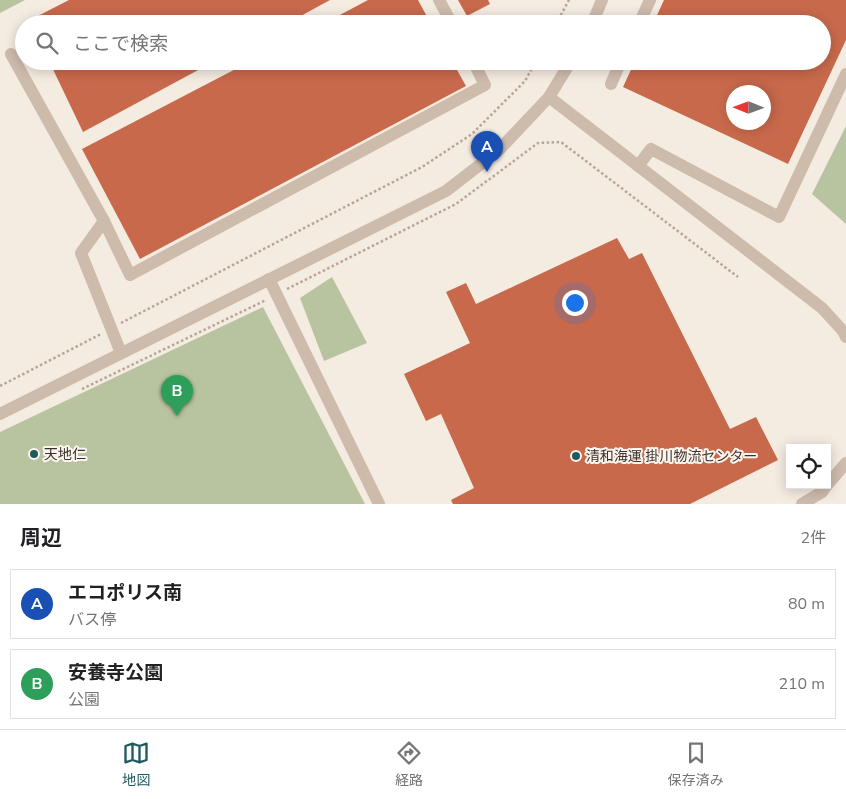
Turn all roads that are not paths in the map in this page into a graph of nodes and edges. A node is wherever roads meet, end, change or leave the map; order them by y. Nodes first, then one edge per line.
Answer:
1 (439, 0) edge
2 (602, 0) edge
3 (650, 0) edge
4 (447, 15) edge
5 (596, 15) edge
6 (643, 15) edge
7 (11, 54) dead end
8 (15, 61) edge
9 (20, 70) edge
10 (478, 70) edge
11 (565, 70) edge
12 (617, 70) edge
13 (846, 74) edge
14 (611, 84) dead end
15 (549, 96) junction
16 (638, 166) junction
17 (104, 221) junction
18 (269, 279) junction
19 (846, 337) edge
20 (121, 353) junction
21 (0, 414) edge
22 (846, 463) edge
23 (831, 480) edge
24 (824, 489) edge
25 (379, 504) edge
26 (802, 504) edge

1 - 4 street
2 - 5 street
3 - 6 street
7 - 8 street
9 - 17 street
10 - 17 street
11 - 15 street
12 - 14 street
13 - 16 street
15 - 16 street
15 - 18 street
16 - 19 street
17 - 20 street
18 - 20 street
18 - 25 street
20 - 21 street
22 - 23 street
24 - 26 street

